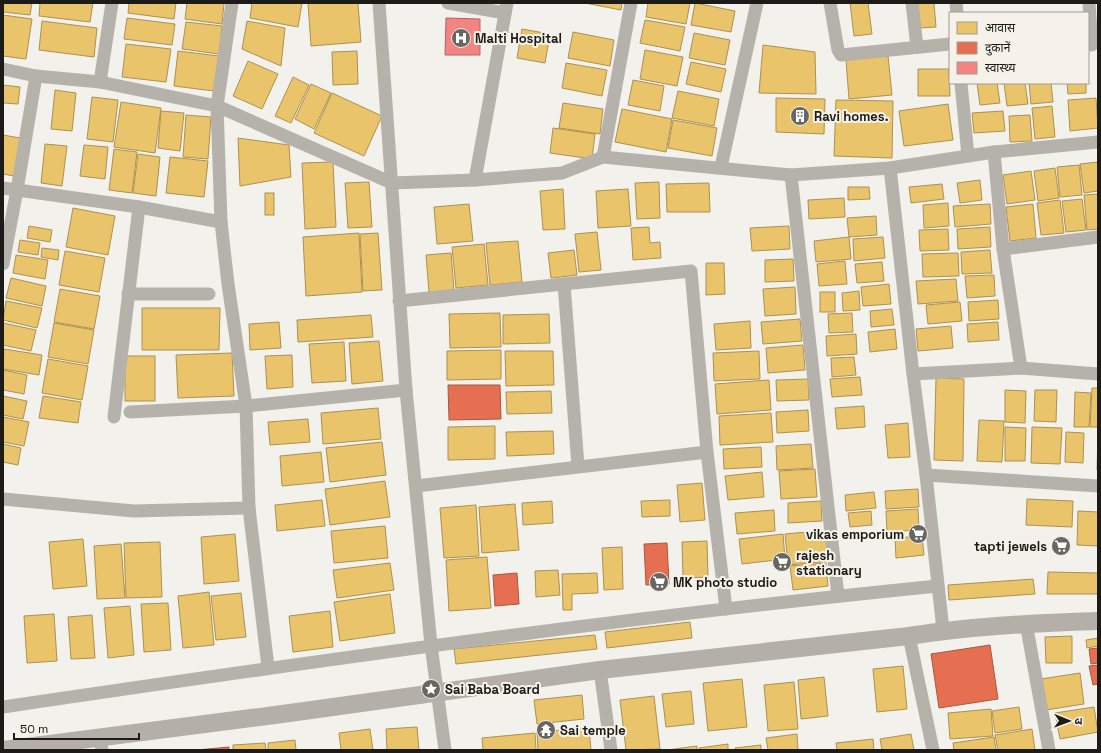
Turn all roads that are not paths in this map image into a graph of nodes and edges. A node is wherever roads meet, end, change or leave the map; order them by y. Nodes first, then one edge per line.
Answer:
1 (112, 3) edge
2 (232, 3) edge
3 (379, 3) edge
4 (448, 3) edge
5 (631, 3) edge
6 (757, 3) edge
7 (830, 3) edge
8 (912, 3) edge
9 (1088, 3) edge
10 (506, 8) edge
11 (949, 44) edge
12 (1093, 45) edge
13 (917, 47) junction
14 (3, 69) edge
15 (36, 76) junction
16 (100, 82) junction
17 (961, 84) edge
18 (217, 106) junction
19 (1098, 142) edge
20 (994, 152) junction
21 (968, 156) junction
22 (603, 157) junction
23 (721, 167) junction
24 (890, 168) junction
25 (791, 175) junction
26 (475, 180) junction
27 (392, 183) junction
28 (3, 188) edge
29 (17, 190) junction
30 (139, 207) junction
31 (221, 222) junction
32 (1098, 237) edge
33 (1003, 249) junction
34 (3, 264) edge
35 (564, 284) junction
36 (128, 294) junction
37 (209, 294) dead end
38 (400, 301) junction
39 (1020, 368) junction
40 (913, 374) junction
41 (1098, 374) edge
42 (406, 390) junction
43 (246, 406) junction
44 (130, 412) dead end
45 (114, 417) dead end
46 (707, 452) junction
47 (578, 466) junction
48 (926, 475) junction
49 (416, 486) junction
50 (1098, 486) edge
51 (3, 499) edge
52 (249, 508) junction
53 (938, 586) junction
54 (838, 596) junction
55 (726, 609) junction
56 (1098, 621) edge
57 (1026, 623) junction
58 (943, 630) junction
59 (909, 636) junction
60 (431, 645) junction
61 (268, 668) junction
62 (600, 670) junction
63 (438, 692) junction
64 (3, 706) edge
65 (101, 744) edge
66 (3, 750) edge
67 (445, 750) edge
68 (611, 750) edge
69 (933, 750) edge
70 (1049, 750) edge

1 - 16 street
2 - 18 street
3 - 27 street
4 - 10 street
5 - 22 street
6 - 23 street
7 - 13 street
8 - 13 street
9 - 12 street
10 - 26 street
11 - 13 street
14 - 15 street
15 - 16 street
15 - 29 street
16 - 18 street
17 - 21 street
18 - 27 street
18 - 31 street
19 - 20 street
20 - 21 street
20 - 33 street
21 - 24 street
22 - 23 street
22 - 26 street
23 - 25 street
24 - 25 street
24 - 40 street
25 - 54 street
26 - 27 street
27 - 38 street
28 - 29 street
29 - 30 street
29 - 34 street
30 - 31 street
30 - 36 street
31 - 43 street
32 - 33 street
33 - 39 street
35 - 38 street
35 - 46 street
35 - 47 street
36 - 37 street
36 - 45 street
38 - 42 street
39 - 40 street
39 - 41 street
40 - 48 street
42 - 43 street
42 - 49 street
43 - 44 street
43 - 52 street
46 - 47 street
46 - 55 street
47 - 49 street
48 - 50 street
48 - 53 street
49 - 60 street
51 - 52 street
52 - 61 street
53 - 54 street
53 - 58 street
54 - 55 street
55 - 60 street
56 - 57 street
57 - 58 street
57 - 70 street
58 - 59 street
59 - 62 street
59 - 69 street
60 - 61 street
60 - 63 street
61 - 64 street
62 - 63 street
62 - 68 street
63 - 65 street
63 - 67 street
65 - 66 street

